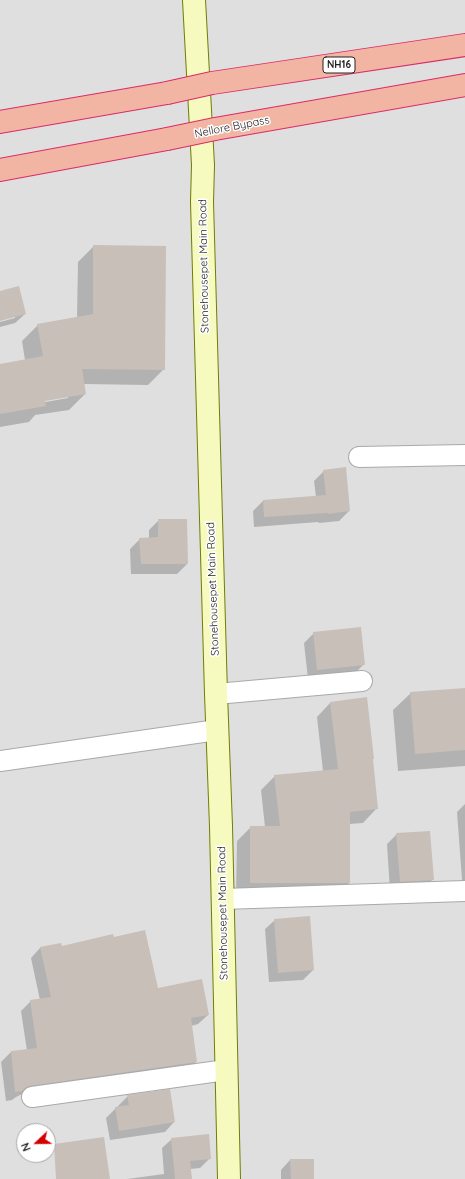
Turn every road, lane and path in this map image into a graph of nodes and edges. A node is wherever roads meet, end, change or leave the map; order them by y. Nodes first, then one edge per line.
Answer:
1 (194, 0) edge
2 (465, 45) edge
3 (465, 85) edge
4 (0, 122) edge
5 (0, 170) edge
6 (465, 454) edge
7 (359, 457) dead end
8 (362, 681) dead end
9 (216, 694) junction
10 (217, 730) junction
11 (0, 760) edge
12 (465, 891) edge
13 (223, 899) junction
14 (226, 1070) junction
15 (32, 1097) dead end
16 (228, 1179) edge

1 - 9 main road, Stonehousepet Main Road
2 - 4 highway, NH16, bridge
3 - 5 highway, Nellore Bypass, bridge
6 - 7 street
8 - 9 street
9 - 10 main road, Stonehousepet Main Road
10 - 11 street
10 - 13 main road, Stonehousepet Main Road
12 - 13 street
13 - 14 main road, Stonehousepet Main Road
14 - 15 street
14 - 16 main road, Stonehousepet Main Road

